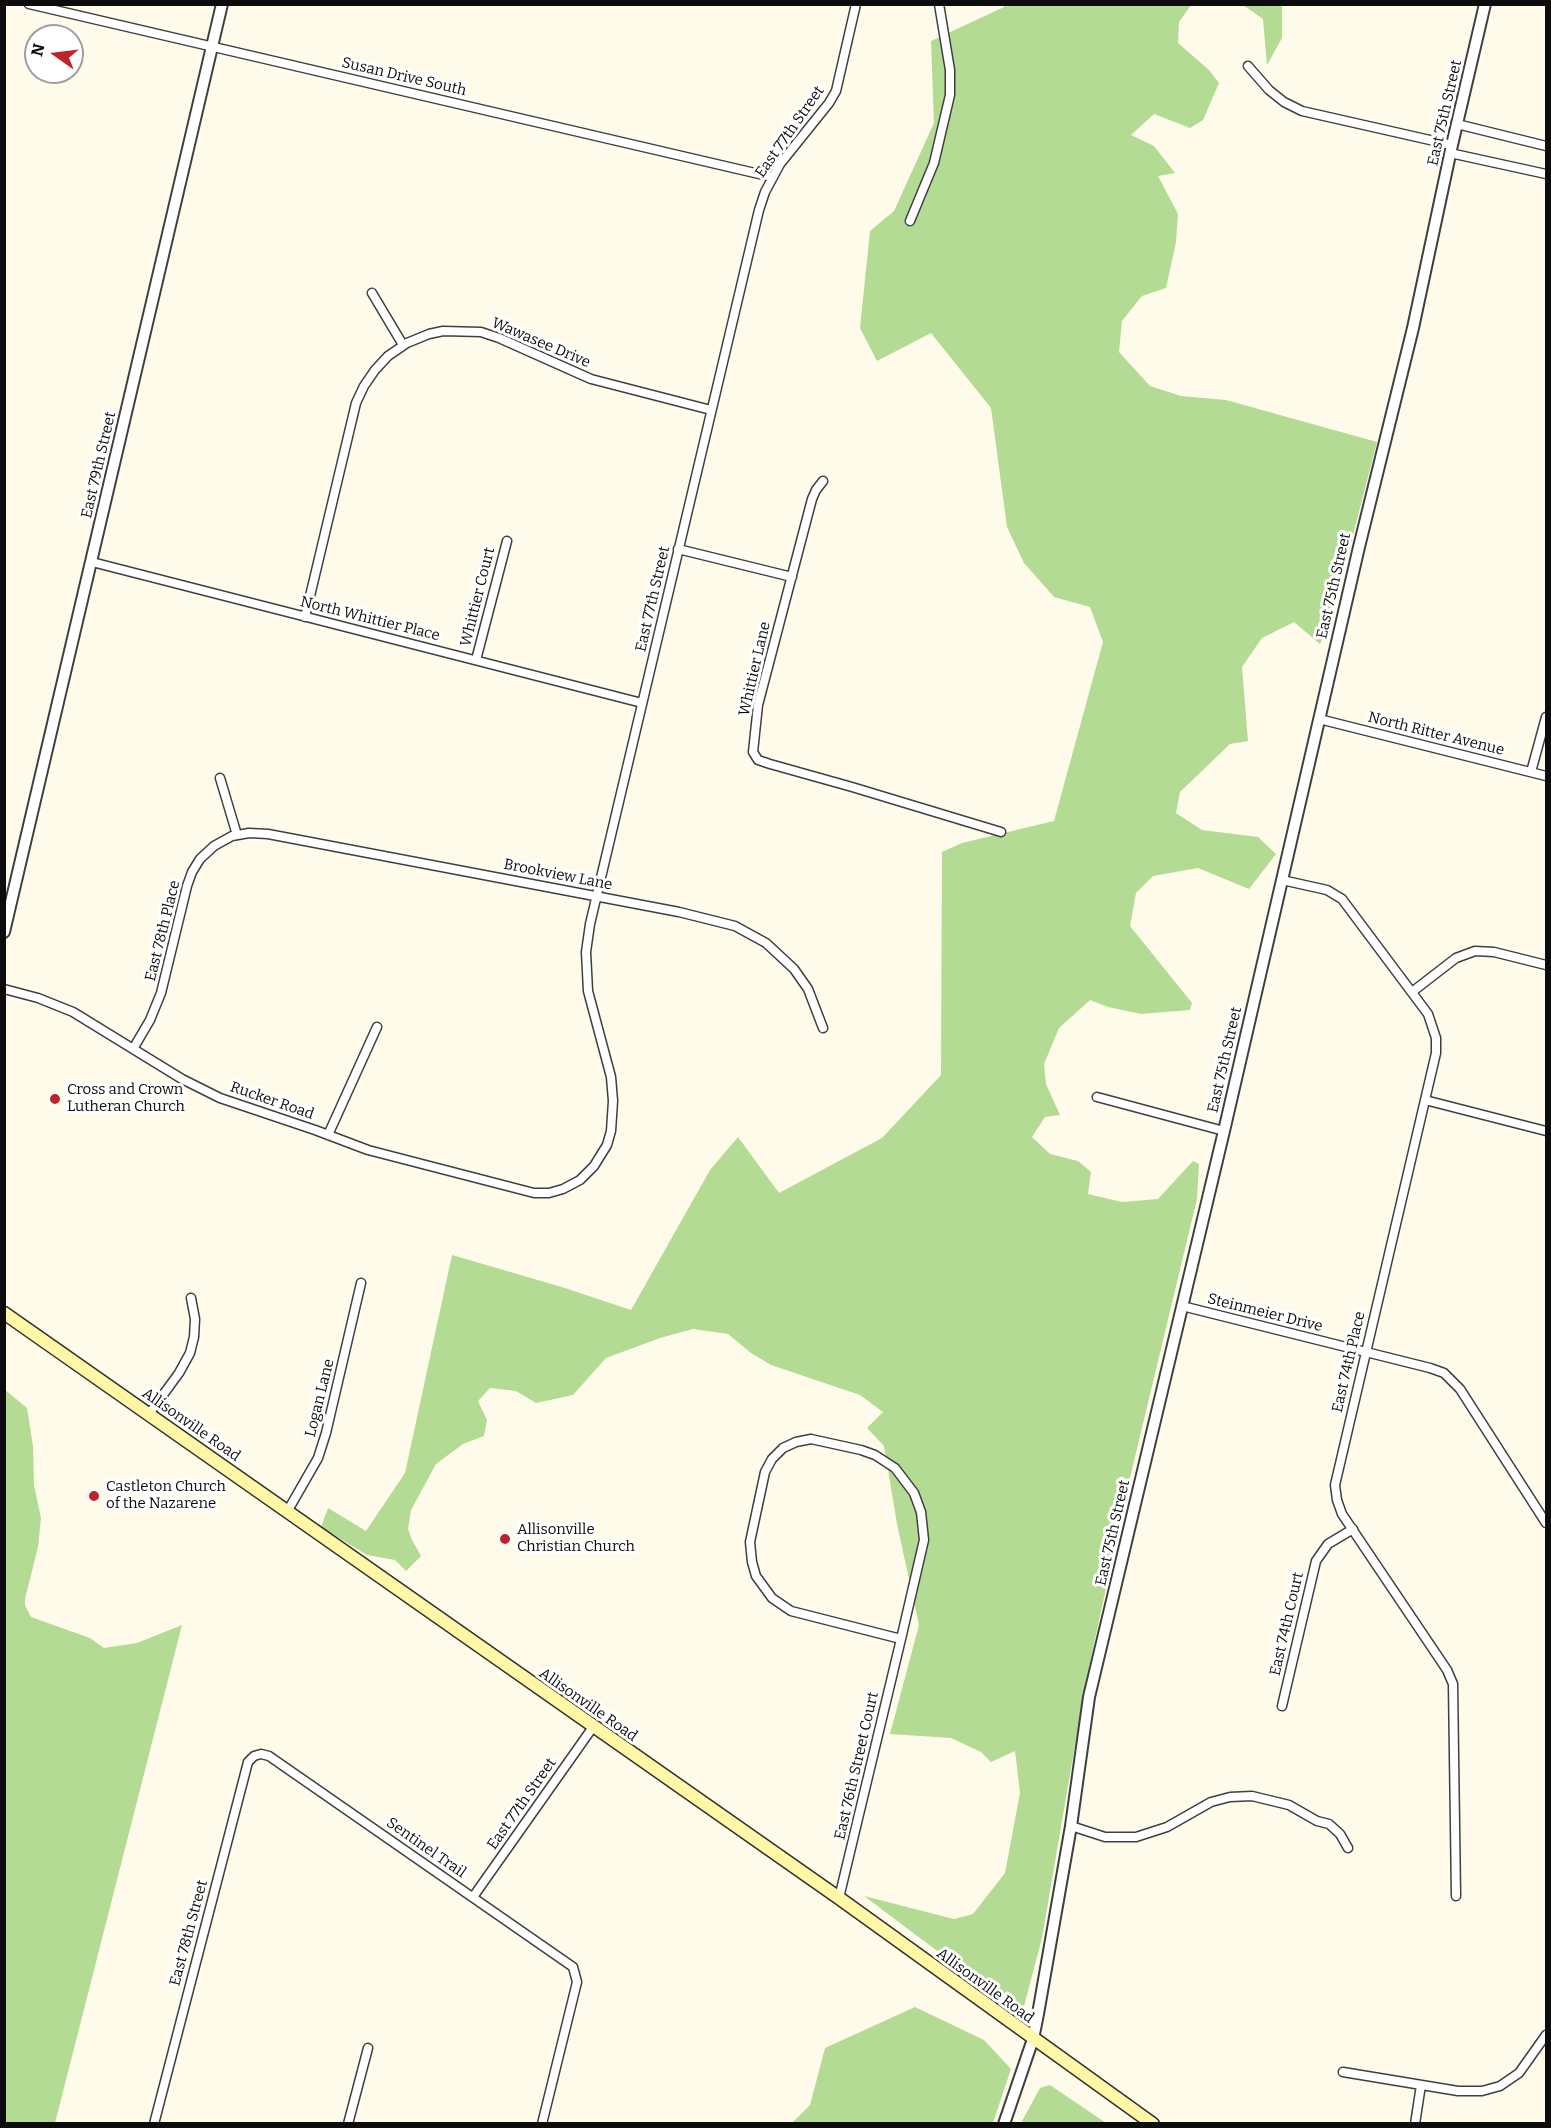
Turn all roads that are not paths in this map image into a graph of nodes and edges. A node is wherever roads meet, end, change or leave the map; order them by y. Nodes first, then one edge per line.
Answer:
1 (29, 4) edge
2 (222, 4) edge
3 (856, 4) edge
4 (939, 4) edge
5 (1485, 4) edge
6 (213, 46) junction
7 (1248, 66) dead end
8 (1457, 124) junction
9 (1546, 146) edge
10 (1451, 149) junction
11 (1546, 174) edge
12 (772, 177) junction
13 (910, 221) dead end
14 (372, 293) dead end
15 (403, 345) junction
16 (711, 410) junction
17 (823, 481) dead end
18 (507, 541) dead end
19 (678, 549) junction
20 (92, 562) junction
21 (792, 577) junction
22 (305, 617) junction
23 (476, 660) junction
24 (642, 703) junction
25 (1546, 717) edge
26 (1319, 719) junction
27 (1531, 772) junction
28 (1546, 776) edge
29 (220, 778) dead end
30 (1001, 832) dead end
31 (237, 835) junction
32 (1282, 880) junction
33 (597, 896) junction
34 (4, 932) edge
35 (1546, 965) edge
36 (4, 989) edge
37 (1412, 992) junction
38 (377, 1027) dead end
39 (823, 1028) dead end
40 (134, 1049) junction
41 (1097, 1096) dead end
42 (1425, 1100) junction
43 (1224, 1131) junction
44 (1546, 1131) edge
45 (328, 1135) junction
46 (549, 1193) joint
47 (361, 1283) dead end
48 (190, 1298) dead end
49 (1182, 1306) junction
50 (4, 1313) edge
51 (1365, 1353) junction
52 (149, 1414) junction
53 (287, 1512) junction
54 (1546, 1523) edge
55 (1353, 1529) junction
56 (901, 1640) junction
57 (1282, 1706) dead end
58 (593, 1727) junction
59 (257, 1755) joint
60 (1071, 1826) junction
61 (1348, 1848) dead end
62 (1456, 1896) dead end
63 (473, 1897) junction
64 (839, 1898) junction
65 (1546, 2035) edge
66 (1033, 2039) junction
67 (368, 2048) dead end
68 (1343, 2072) dead end
69 (1421, 2085) junction
70 (154, 2124) edge
71 (348, 2124) edge
72 (542, 2124) edge
73 (1004, 2124) edge
74 (1153, 2124) edge
75 (1414, 2124) edge

1 - 6 street, Susan Drive South
2 - 6 street, East 79th Street
3 - 12 street, East 77th Street
4 - 13 street
5 - 8 street, East 75th Street
6 - 12 street, Susan Drive South
6 - 20 street, East 79th Street
7 - 10 street
8 - 9 street
8 - 10 street, East 75th Street
10 - 11 street
10 - 26 street, East 75th Street
12 - 16 street, East 77th Street
14 - 15 street
15 - 16 street, Wawasee Drive
15 - 22 street, Wawasee Drive
16 - 19 street, East 77th Street
17 - 21 street, Whittier Lane
18 - 23 street, Whittier Court
19 - 21 street
19 - 24 street, East 77th Street
20 - 22 street, North Whittier Place
20 - 34 street, East 79th Street
21 - 30 street, Whittier Lane
22 - 23 street, North Whittier Place
23 - 24 street, North Whittier Place
24 - 33 street, East 77th Street
25 - 27 street
26 - 27 street, North Ritter Avenue
26 - 32 street, East 75th Street
27 - 28 street, North Ritter Avenue
29 - 31 street
31 - 33 street, Brookview Lane
31 - 40 street, East 78th Place
32 - 37 street, East 74th Place
32 - 43 street, East 75th Street
33 - 39 street, Brookview Lane
33 - 46 street, East 77th Street
35 - 37 street
36 - 40 street, Rucker Road
37 - 42 street, East 74th Place
38 - 45 street
40 - 45 street, Rucker Road
41 - 43 street
42 - 44 street
42 - 51 street, East 74th Place
43 - 49 street, East 75th Street
45 - 46 street, Rucker Road
47 - 53 street, Logan Lane
48 - 52 street
49 - 51 street, Steinmeier Drive
49 - 60 street, East 75th Street
50 - 52 main road, Allisonville Road
51 - 54 street, Steinmeier Drive
51 - 55 street, East 74th Place
52 - 53 main road, Allisonville Road
53 - 58 main road, Allisonville Road
55 - 57 street, East 74th Court
55 - 62 street, East 74th Place
56 - 56 street, East 76th Street Court
56 - 64 street, East 76th Street Court
58 - 63 street, East 77th Street
58 - 64 main road, Allisonville Road
59 - 63 street, Sentinel Trail
59 - 70 street, East 78th Street
60 - 61 street
60 - 66 street, East 75th Street
63 - 72 street, Sentinel Trail
64 - 66 main road, Allisonville Road
65 - 69 street
66 - 73 street, East 75th Street
66 - 74 main road, Allisonville Road
67 - 71 street
68 - 69 street
69 - 75 street

